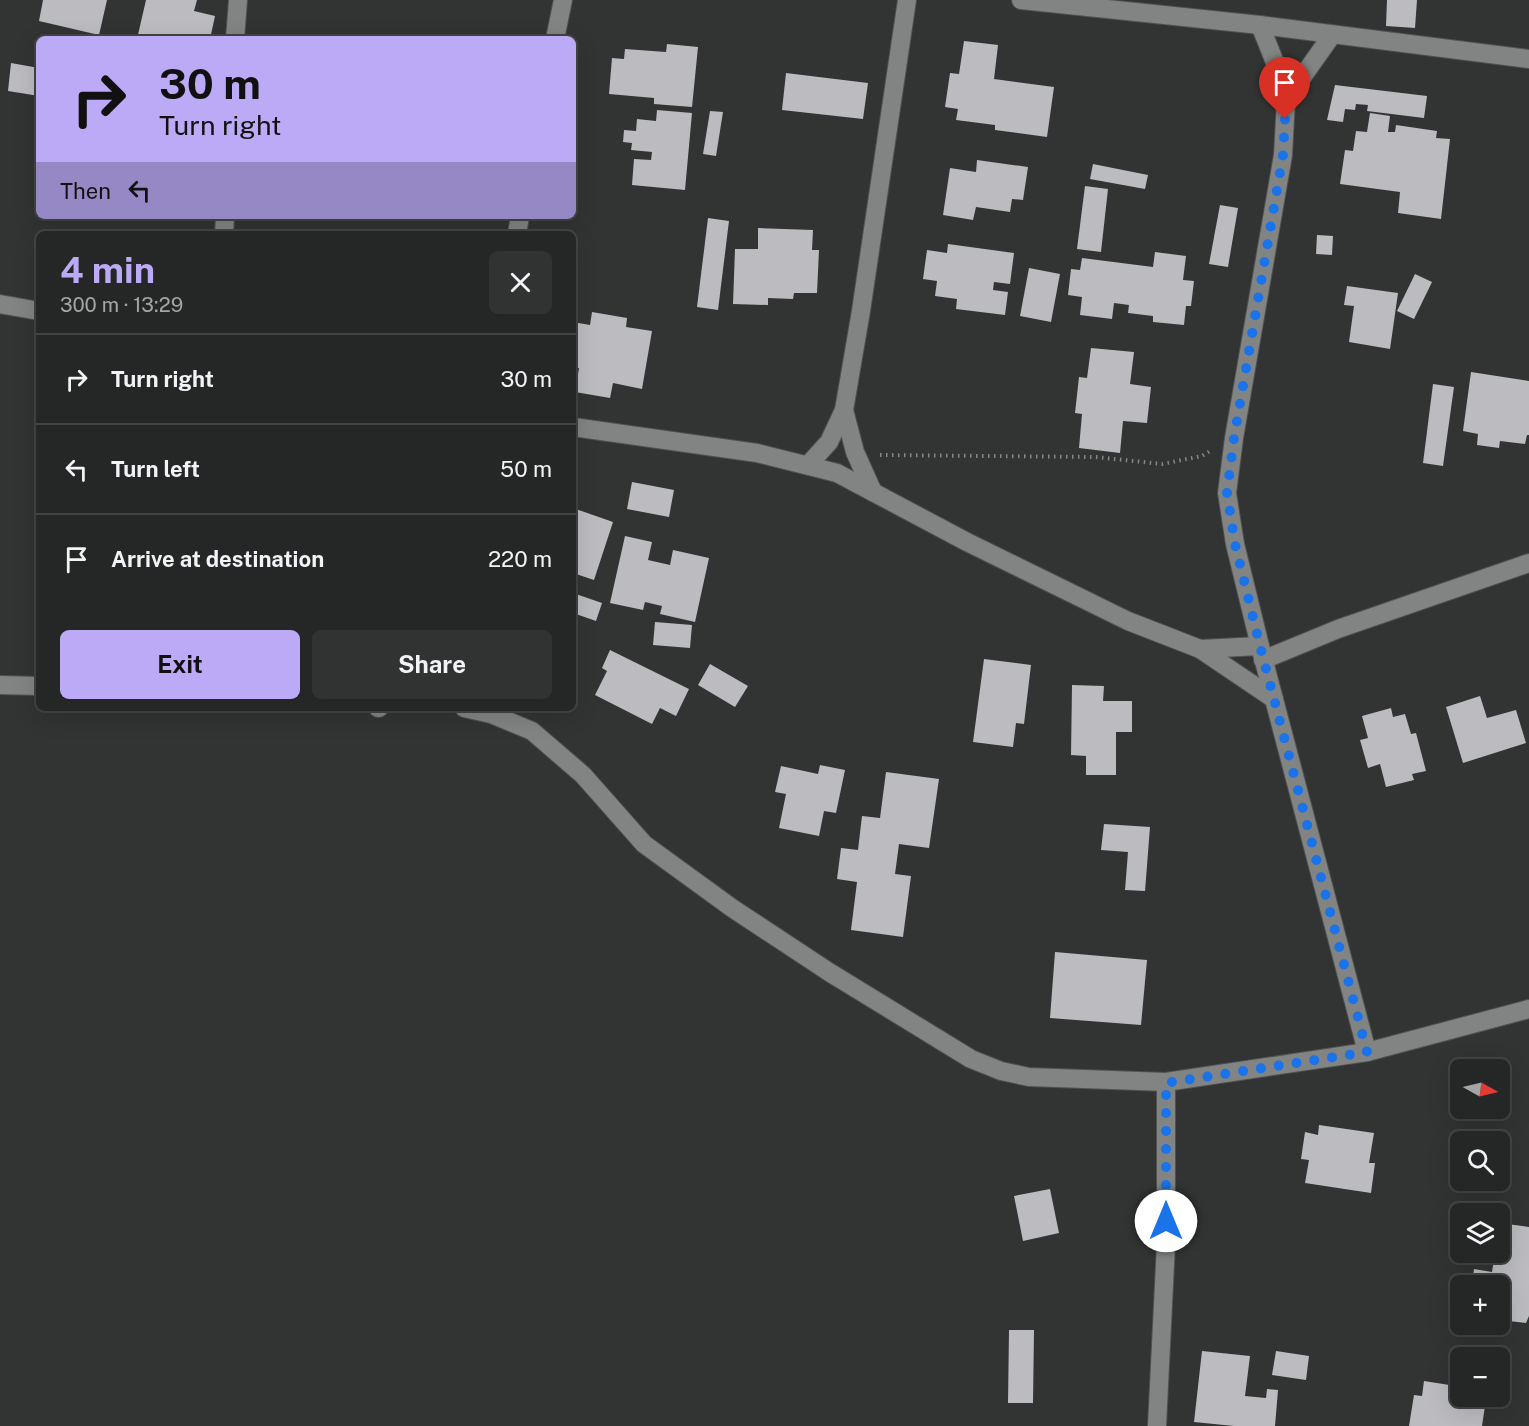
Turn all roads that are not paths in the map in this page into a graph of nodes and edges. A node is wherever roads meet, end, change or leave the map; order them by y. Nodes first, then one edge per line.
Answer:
1 (238, 0) edge
2 (563, 0) edge
3 (907, 0) edge
4 (1022, 0) edge
5 (1260, 25) junction
6 (1332, 34) junction
7 (235, 36) edge
8 (556, 36) edge
9 (1529, 59) edge
10 (1286, 100) junction
11 (0, 304) edge
12 (36, 310) edge
13 (844, 410) junction
14 (576, 428) edge
15 (809, 464) junction
16 (873, 492) junction
17 (1529, 563) edge
18 (1200, 649) junction
19 (1262, 653) junction
20 (0, 685) edge
21 (36, 686) edge
22 (1274, 699) junction
23 (478, 711) edge
24 (1529, 1009) edge
25 (1367, 1052) junction
26 (1166, 1083) junction
27 (1157, 1426) edge

1 - 7 street
2 - 8 street
3 - 13 street
4 - 5 street
5 - 6 street
5 - 10 street
6 - 9 street
6 - 10 street
10 - 19 street
11 - 12 street
13 - 15 street
13 - 16 street
14 - 15 street
15 - 16 street
16 - 18 street
17 - 19 street
18 - 19 street
18 - 22 street
19 - 22 street
20 - 21 street
22 - 25 street
23 - 26 street
24 - 25 street
25 - 26 street
26 - 27 street

